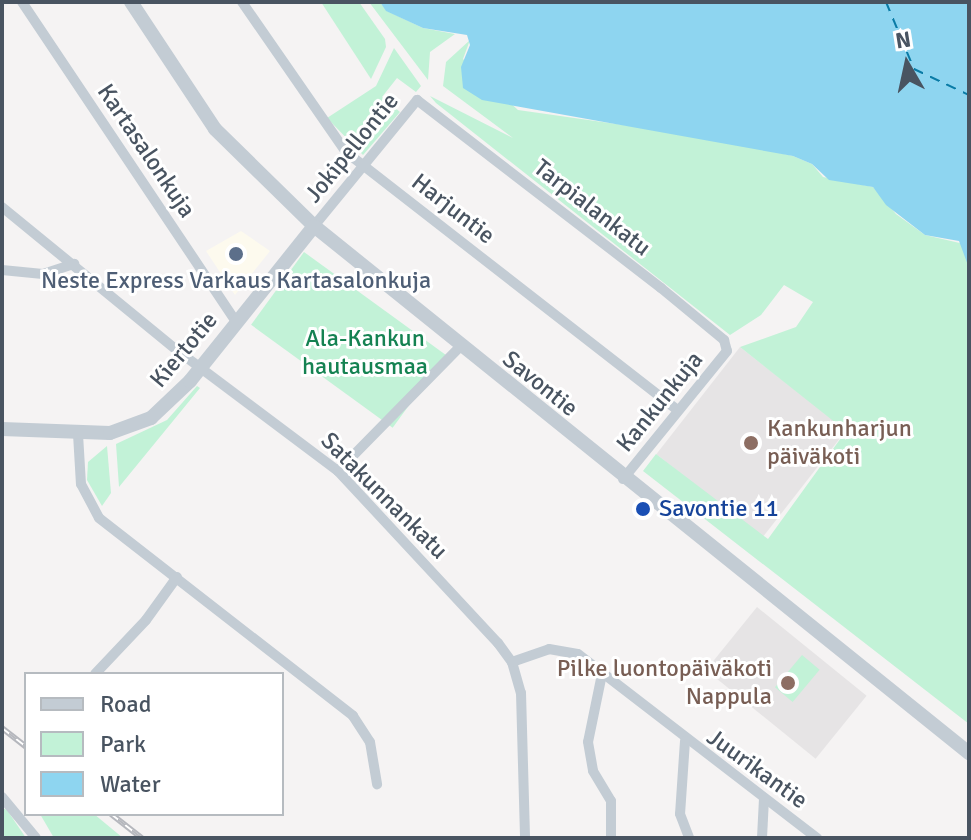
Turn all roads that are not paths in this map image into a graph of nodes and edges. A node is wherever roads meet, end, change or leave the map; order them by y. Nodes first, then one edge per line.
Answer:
1 (22, 2) edge
2 (131, 2) edge
3 (242, 2) edge
4 (424, 102) joint
5 (363, 165) junction
6 (2, 207) edge
7 (314, 226) junction
8 (74, 264) junction
9 (2, 270) edge
10 (236, 322) junction
11 (459, 348) junction
12 (727, 351) joint
13 (203, 365) junction
14 (678, 410) junction
15 (2, 429) edge
16 (78, 434) junction
17 (338, 471) junction
18 (623, 479) junction
19 (177, 577) junction
20 (512, 662) junction
21 (97, 672) edge
22 (602, 674) junction
23 (685, 741) junction
24 (969, 753) edge
25 (377, 784) dead end
26 (2, 797) edge
27 (764, 798) junction
28 (36, 838) edge
29 (525, 838) edge
30 (611, 838) edge
31 (689, 838) edge
32 (762, 838) edge
33 (817, 838) edge

1 - 10 street, Kartasalonkuja
2 - 7 street, Savontie
3 - 5 street, Harjuntie
4 - 5 street, Jokipellontie
4 - 12 street, Tarpialankatu
5 - 7 street, Jokipellontie
5 - 14 street, Harjuntie
6 - 8 street, Satakunnankatu
7 - 10 street, Kiertotie
7 - 11 street, Savontie
8 - 9 street
8 - 13 street, Satakunnankatu
10 - 13 street, Kiertotie
11 - 17 street
11 - 18 street, Savontie
12 - 14 street, Kankunkuja
13 - 16 street, Kiertotie
13 - 17 street, Satakunnankatu
14 - 18 street, Kankunkuja
15 - 16 street, Kiertotie
16 - 19 street
17 - 20 street, Satakunnankatu
18 - 24 street, Savontie
19 - 21 street
19 - 25 street
20 - 22 street, Juurikantie
20 - 29 street, Satakunnankatu
22 - 23 street, Juurikantie
22 - 30 street
23 - 27 street, Juurikantie
23 - 31 street
26 - 28 street
27 - 32 street
27 - 33 street, Juurikantie

